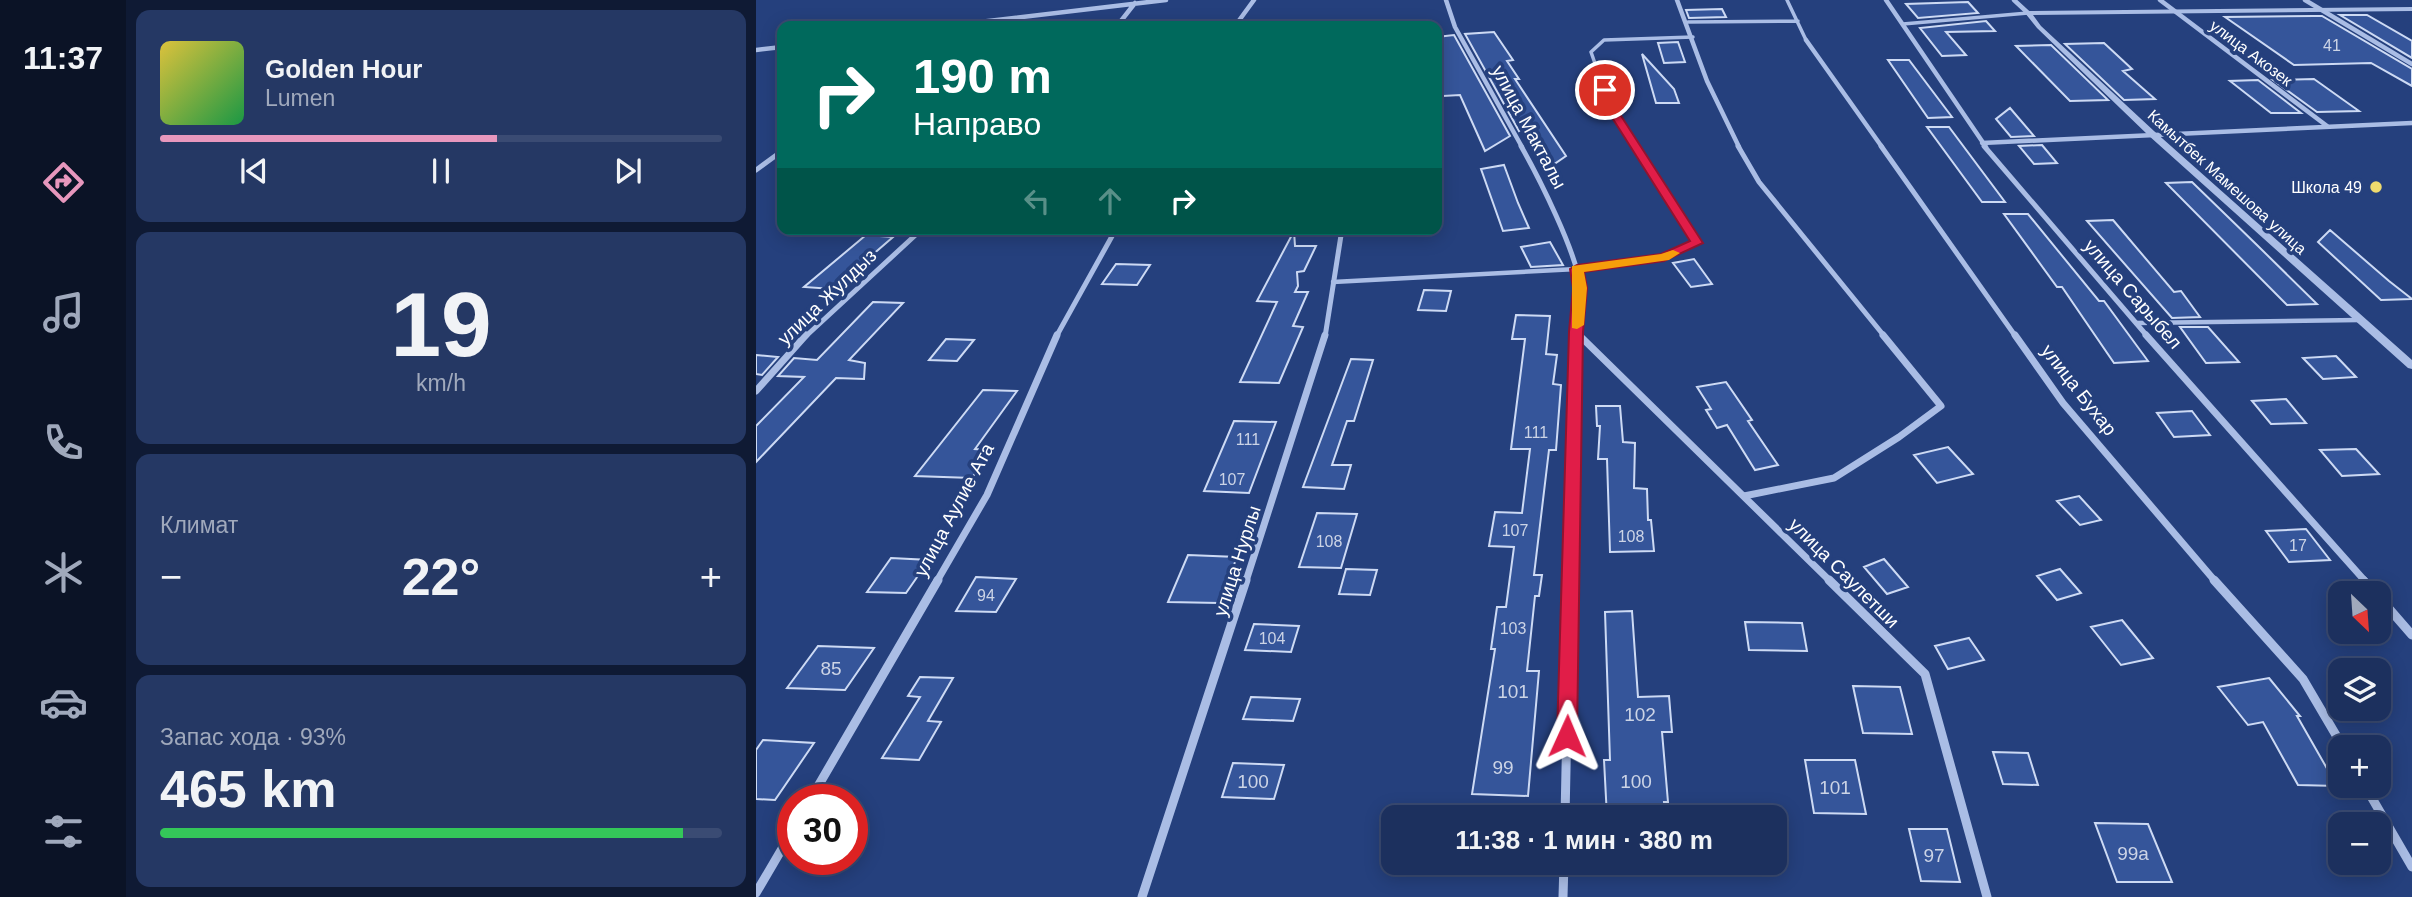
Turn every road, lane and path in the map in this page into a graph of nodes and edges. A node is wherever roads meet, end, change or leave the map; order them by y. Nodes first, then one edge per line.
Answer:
1 (1166, 0) edge
2 (1254, 0) edge
3 (1446, 0) edge
4 (1677, 0) edge
5 (1787, 0) edge
6 (1886, 0) edge
7 (2014, 0) edge
8 (2160, 0) edge
9 (2305, 0) edge
10 (1135, 3) junction
11 (2412, 9) edge
12 (2325, 10) junction
13 (2028, 13) junction
14 (2178, 13) junction
15 (986, 21) edge
16 (1121, 21) edge
17 (1239, 21) edge
18 (1798, 21) junction
19 (1688, 22) junction
20 (1903, 24) junction
21 (1693, 37) junction
22 (1806, 40) joint
23 (777, 48) edge
24 (756, 50) edge
25 (2412, 64) edge
26 (2412, 123) edge
27 (2327, 126) junction
28 (2151, 133) junction
29 (1982, 143) junction
30 (777, 155) edge
31 (756, 170) edge
32 (915, 235) edge
33 (1113, 235) edge
34 (1341, 235) edge
35 (1577, 269) junction
36 (1334, 282) junction
37 (2359, 320) junction
38 (2136, 323) junction
39 (1576, 332) junction
40 (2412, 366) edge
41 (756, 391) edge
42 (1744, 496) junction
43 (2365, 581) edge
44 (2391, 611) edge
45 (2412, 635) edge
46 (2336, 735) edge
47 (819, 784) edge
48 (2372, 798) edge
49 (1565, 805) edge
50 (777, 857) edge
51 (2412, 867) edge
52 (1564, 875) edge
53 (756, 893) edge
54 (1142, 897) edge
55 (1563, 897) edge
56 (1987, 897) edge

1 - 10 street
2 - 17 street
3 - 35 street, улица Макталы
4 - 19 street
5 - 18 lane
6 - 20 street, улица Сарыбел
7 - 13 street
8 - 14 street, улица Акозек
9 - 12 street
10 - 15 street
10 - 16 street
11 - 12 street
12 - 14 street
12 - 25 street
13 - 14 street
13 - 20 lane
13 - 28 street, Камытбек Мамешова улица
14 - 27 street, улица Акозек
18 - 19 lane
18 - 22 lane
19 - 21 street
20 - 29 street, улица Сарыбел
21 - 35 lane
21 - 42 street
22 - 46 street, улица Бухар
23 - 24 street
26 - 27 street
27 - 28 street
28 - 29 street
28 - 37 street, Камытбек Мамешова улица
29 - 38 street, улица Сарыбел
30 - 31 street
32 - 41 street, улица Жулдыз
33 - 47 street, улица Аулие Ата
34 - 36 street, улица Нурлы
35 - 36 lane
35 - 39 street, улица Макталы
36 - 54 street, улица Нурлы
37 - 38 lane
37 - 40 street, Камытбек Мамешова улица
38 - 43 street, улица Сарыбел
39 - 42 street, улица Саулетши
39 - 49 street, улица Макталы
42 - 56 street, улица Саулетши
44 - 45 street, улица Сарыбел
48 - 51 street
50 - 53 street
52 - 55 street

